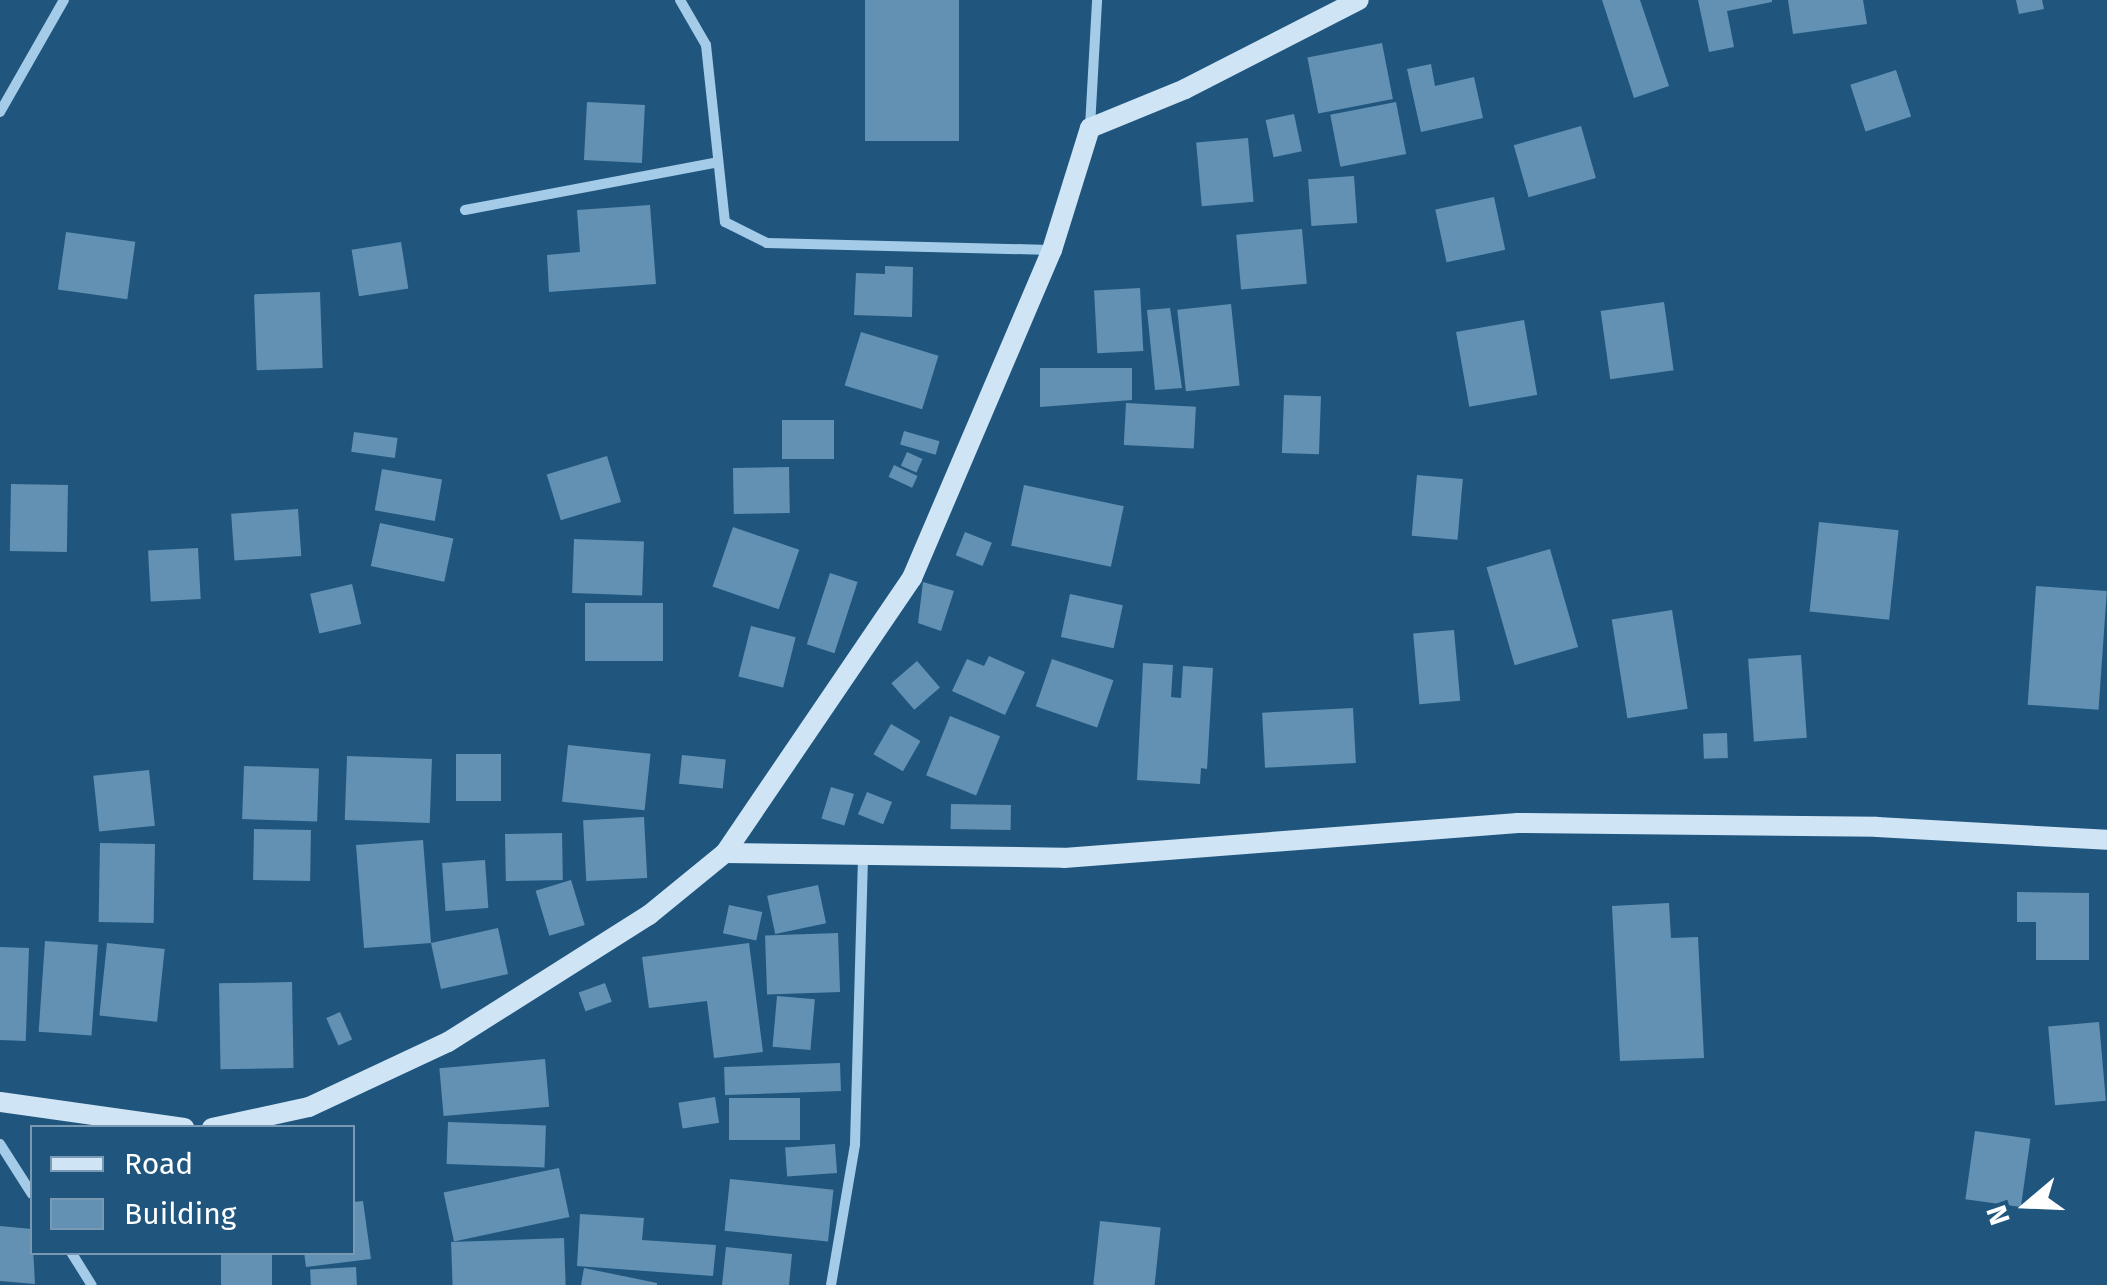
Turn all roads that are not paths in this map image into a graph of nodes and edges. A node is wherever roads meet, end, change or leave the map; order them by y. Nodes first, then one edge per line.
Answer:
1 (64, 0) edge
2 (680, 0) edge
3 (1097, 0) edge
4 (1359, 0) edge
5 (0, 112) edge
6 (1090, 128) junction
7 (714, 164) junction
8 (464, 210) dead end
9 (1052, 250) junction
10 (2107, 840) edge
11 (725, 853) junction
12 (863, 858) junction
13 (0, 1102) edge
14 (163, 1125) edge
15 (226, 1125) edge
16 (0, 1144) edge
17 (30, 1191) edge
18 (73, 1255) edge
19 (92, 1285) edge
20 (831, 1285) edge

1 - 5 street
2 - 7 street
3 - 6 street
4 - 6 street
6 - 9 street
7 - 8 street
7 - 9 street
9 - 11 street
10 - 12 street
11 - 12 street
11 - 15 street
12 - 20 street
13 - 14 street
16 - 17 street
18 - 19 street

